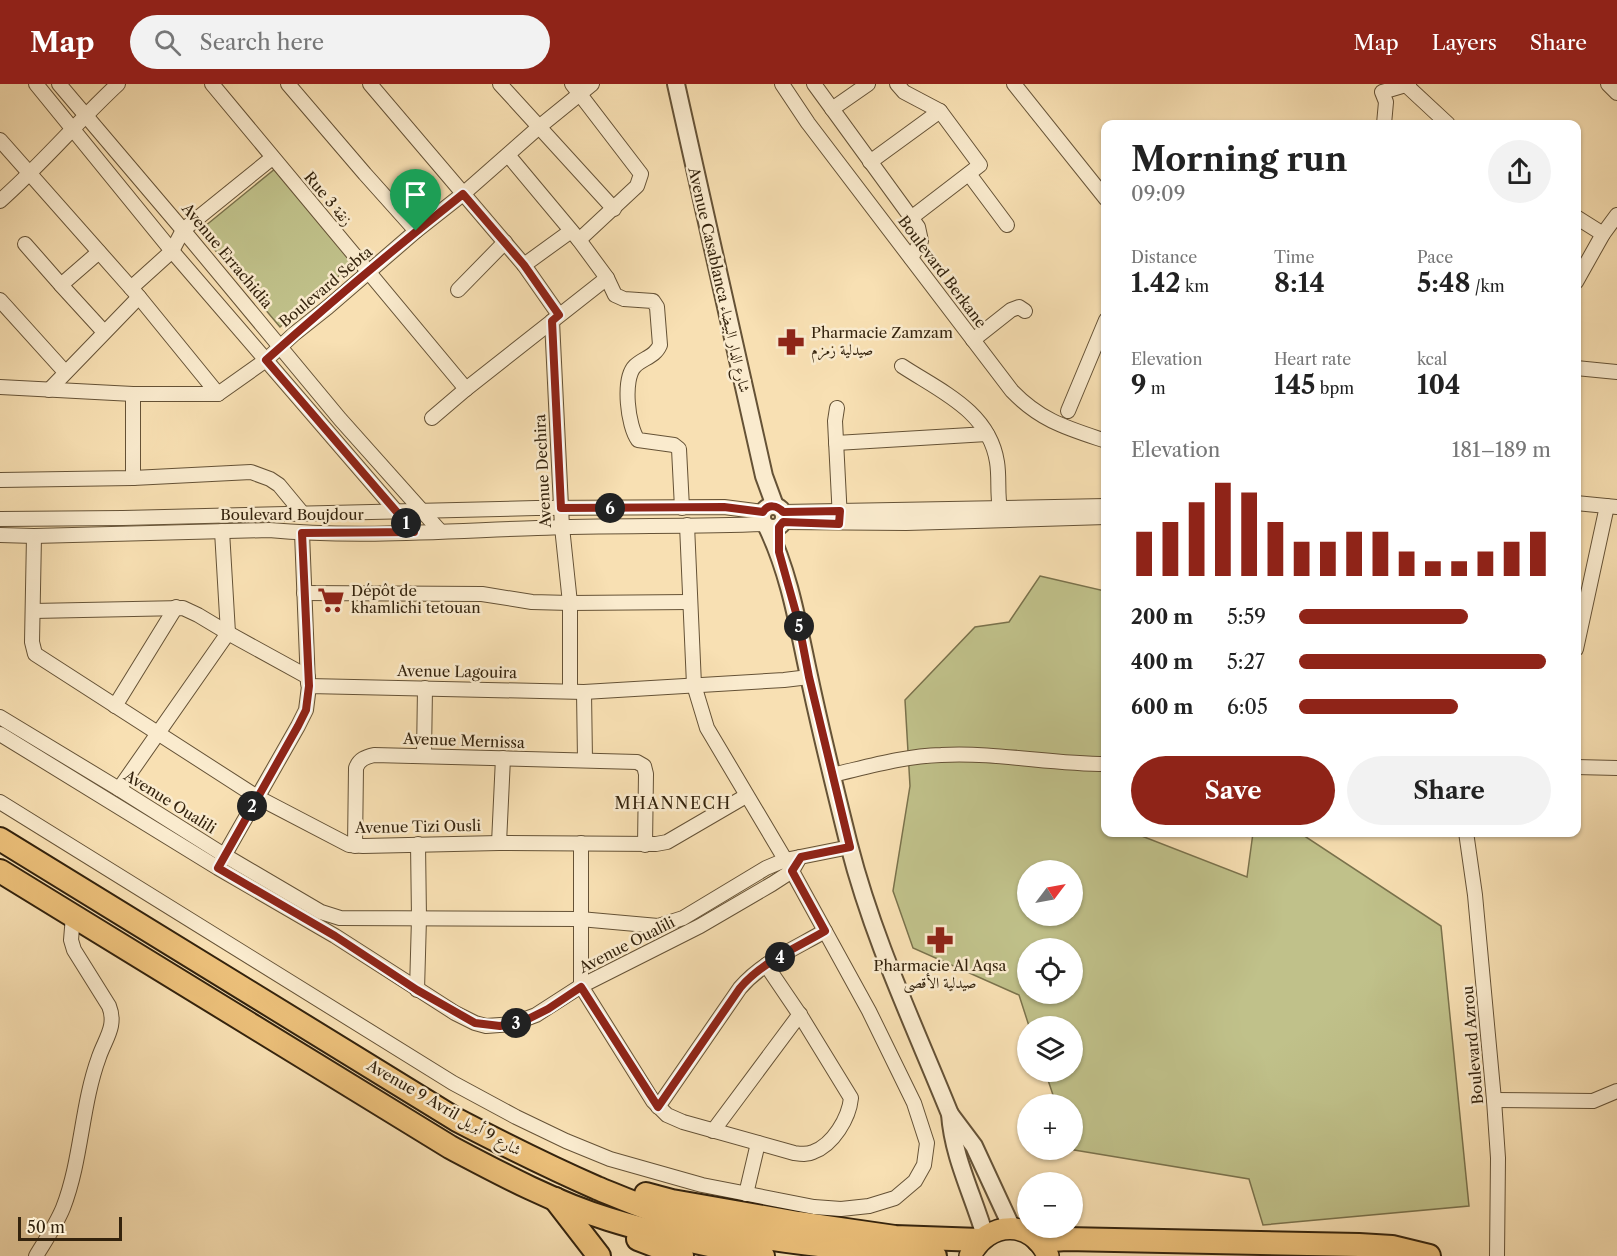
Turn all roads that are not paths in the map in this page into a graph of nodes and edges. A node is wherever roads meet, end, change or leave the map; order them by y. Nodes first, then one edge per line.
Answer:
1 (36, 84) edge
2 (59, 84) edge
3 (118, 84) edge
4 (212, 84) edge
5 (288, 84) edge
6 (370, 84) edge
7 (500, 84) edge
8 (592, 84) edge
9 (676, 84) edge
10 (782, 84) edge
11 (814, 84) edge
12 (868, 84) edge
13 (897, 84) edge
14 (1014, 84) edge
15 (1608, 84) edge
16 (1407, 85) edge
17 (1377, 88) edge
18 (576, 89) edge
19 (1617, 92) edge
20 (832, 110) junction
21 (940, 111) junction
22 (86, 114) junction
23 (1384, 120) edge
24 (1444, 120) edge
25 (539, 127) junction
26 (74, 129) junction
27 (0, 140) edge
28 (508, 155) junction
29 (272, 158) junction
30 (870, 162) junction
31 (969, 174) junction
32 (30, 175) junction
33 (1101, 193) edge
34 (463, 194) junction
35 (0, 201) edge
36 (614, 209) junction
37 (1617, 215) edge
38 (911, 218) junction
39 (1581, 220) edge
40 (1007, 225) dead end
41 (183, 230) junction
42 (416, 231) junction
43 (1604, 234) junction
44 (575, 235) junction
45 (505, 242) junction
46 (25, 244) dead end
47 (172, 251) junction
48 (99, 252) junction
49 (911, 258) junction
50 (524, 265) junction
51 (1581, 271) edge
52 (368, 273) junction
53 (608, 278) junction
54 (61, 285) junction
55 (458, 290) dead end
56 (135, 292) junction
57 (0, 300) edge
58 (1025, 311) dead end
59 (555, 318) junction
60 (104, 332) junction
61 (1101, 332) edge
62 (973, 340) junction
63 (281, 346) junction
64 (266, 360) junction
65 (902, 366) dead end
66 (1581, 368) edge
67 (65, 372) junction
68 (1617, 372) edge
69 (0, 387) edge
70 (466, 389) junction
71 (49, 390) junction
72 (133, 394) junction
73 (218, 394) junction
74 (837, 408) dead end
75 (1068, 411) dead end
76 (432, 418) dead end
77 (987, 434) junction
78 (1101, 439) edge
79 (836, 443) junction
80 (133, 478) junction
81 (0, 480) edge
82 (1581, 504) edge
83 (1101, 506) edge
84 (682, 507) junction
85 (1612, 507) edge
86 (561, 508) junction
87 (420, 510) junction
88 (395, 511) junction
89 (303, 514) junction
90 (1001, 514) junction
91 (1101, 517) edge
92 (772, 518) junction
93 (840, 518) junction
94 (0, 519) edge
95 (687, 525) junction
96 (562, 527) junction
97 (222, 531) junction
98 (440, 531) junction
99 (414, 532) junction
100 (302, 533) junction
101 (0, 535) edge
102 (34, 536) junction
103 (304, 593) junction
104 (690, 602) junction
105 (570, 603) junction
106 (176, 607) junction
107 (33, 611) junction
108 (1581, 629) edge
109 (228, 633) junction
110 (809, 677) junction
111 (308, 682) junction
112 (694, 685) junction
113 (425, 688) junction
114 (570, 690) junction
115 (584, 692) junction
116 (115, 706) junction
117 (0, 717) edge
118 (159, 732) junction
119 (0, 734) edge
120 (424, 755) junction
121 (503, 758) junction
122 (585, 760) junction
123 (1101, 764) edge
124 (1581, 767) edge
125 (1617, 768) edge
126 (832, 775) junction
127 (119, 789) junction
128 (746, 796) junction
129 (258, 797) junction
130 (0, 802) edge
131 (1467, 837) edge
132 (0, 839) edge
133 (500, 843) junction
134 (581, 843) junction
135 (418, 844) junction
136 (645, 845) junction
137 (355, 846) junction
138 (850, 847) junction
139 (221, 862) junction
140 (789, 866) junction
141 (0, 871) edge
142 (73, 916) junction
143 (340, 918) junction
144 (419, 918) junction
145 (580, 919) junction
146 (658, 926) junction
147 (825, 931) junction
148 (335, 936) junction
149 (660, 946) junction
150 (766, 965) junction
151 (581, 987) junction
152 (417, 990) junction
153 (800, 1014) junction
154 (1617, 1091) edge
155 (1494, 1100) junction
156 (658, 1107) junction
157 (950, 1114) junction
158 (713, 1131) junction
159 (758, 1143) junction
160 (583, 1182) junction
161 (746, 1194) junction
162 (555, 1199) junction
163 (606, 1219) junction
164 (1012, 1228) junction
165 (978, 1244) edge
166 (1044, 1249) edge
167 (36, 1256) edge
168 (599, 1256) edge
169 (682, 1256) edge
170 (763, 1256) edge
171 (934, 1256) edge
172 (1428, 1256) edge
173 (1497, 1256) edge

1 - 26 street
2 - 22 street, Avenue Errachidia
3 - 22 street
4 - 29 street, Rue 3 زنقة
5 - 42 street
6 - 34 street
7 - 25 street
8 - 18 street, Boulevard Sebta
9 - 92 street, Avenue Casablanca شارع الدار البيضاء
10 - 49 street, Boulevard Berkane
11 - 20 street
12 - 20 street
13 - 21 street
14 - 33 street
15 - 19 street
16 - 17 street
16 - 24 street
17 - 23 street
18 - 25 street, Boulevard Sebta
18 - 36 street
20 - 30 street
21 - 30 street
21 - 31 street
22 - 26 street
22 - 41 street, Avenue Errachidia
25 - 28 street, Boulevard Sebta
25 - 36 street
26 - 32 street
26 - 47 street
27 - 32 street
28 - 34 street, Boulevard Sebta
28 - 44 street
29 - 41 street
29 - 52 street, Rue 3 زنقة
30 - 38 street
31 - 38 street
31 - 40 street
32 - 35 street
32 - 48 street
34 - 42 street, Boulevard Sebta
34 - 45 street
36 - 44 street
37 - 43 street
38 - 49 street
39 - 43 street
41 - 47 street
41 - 63 street, Avenue Errachidia
42 - 52 street, Boulevard Sebta
43 - 51 street
44 - 50 street
44 - 53 street
45 - 50 street
45 - 55 street
46 - 54 street
47 - 56 street
47 - 64 street
48 - 54 street
48 - 56 street
49 - 62 street, Boulevard Berkane
50 - 59 street
52 - 63 street, Boulevard Sebta
52 - 70 street, Rue 3 زنقة
53 - 59 street
53 - 84 street
54 - 60 street
56 - 60 street
56 - 73 street
57 - 67 street
58 - 62 street
59 - 70 street
59 - 86 street, Avenue Dechira
60 - 67 street
61 - 75 street
62 - 78 street, Boulevard Berkane
63 - 64 street, Boulevard Sebta
63 - 87 street, Avenue Errachidia
64 - 73 street, Boulevard Sebta
64 - 88 street
65 - 77 street
66 - 68 street
67 - 71 street
69 - 71 street
70 - 76 street
71 - 72 street
72 - 73 street
72 - 80 street
74 - 79 street
77 - 79 street
77 - 90 street
79 - 93 street
80 - 81 street
80 - 89 street
82 - 85 street
83 - 90 street
84 - 86 street, Boulevard Boujdour
84 - 92 street, Boulevard Boujdour
85 - 108 street
86 - 87 street, Boulevard Boujdour
86 - 96 street, Avenue Dechira
87 - 88 street, Boulevard Boujdour
87 - 98 street, Avenue Errachidia
88 - 89 street, Boulevard Boujdour
88 - 99 street
89 - 94 street, Boulevard Boujdour
90 - 91 street
90 - 93 street
92 - 93 street
92 - 95 street, Boulevard Boujdour
92 - 110 street, Avenue Casablanca شارع الدار البيضاء
95 - 96 street, Boulevard Boujdour
95 - 104 street
96 - 98 street, Boulevard Boujdour
96 - 105 street, Avenue Dechira
97 - 100 street, Boulevard Boujdour
97 - 102 street, Boulevard Boujdour
97 - 109 street
98 - 99 street, Boulevard Boujdour
99 - 100 street, Boulevard Boujdour
100 - 103 street
101 - 102 street, Boulevard Boujdour
102 - 107 street, Avenue Tizi Ousli
103 - 105 street
103 - 111 street
104 - 105 street
104 - 112 street
105 - 114 street, Avenue Dechira
106 - 107 street
106 - 109 street
106 - 116 street
107 - 116 street, Avenue Tizi Ousli
109 - 111 street
109 - 118 street
110 - 112 street, Avenue Lagouira
110 - 126 street, Avenue Casablanca شارع الدار البيضاء
111 - 113 street, Avenue Lagouira
111 - 129 street
112 - 115 street, Avenue Lagouira
112 - 128 street
113 - 114 street, Avenue Lagouira
113 - 120 street
114 - 115 street, Avenue Lagouira
115 - 122 street
116 - 118 street, Avenue Tizi Ousli
117 - 127 street, Avenue Oualili
118 - 127 street
118 - 129 street, Avenue Tizi Ousli
119 - 139 street, Avenue Oualili
120 - 121 street, Avenue Mernissa
120 - 137 street, Avenue Mernissa
121 - 122 street, Avenue Mernissa
121 - 133 street
122 - 136 street, Avenue Mernissa
123 - 126 street
124 - 125 street
126 - 138 street, Avenue Casablanca شارع الدار البيضاء
127 - 139 street, Avenue Oualili
128 - 136 street, Avenue Tizi Ousli
128 - 140 street
129 - 137 street, Avenue Tizi Ousli
129 - 139 street
130 - 161 street
131 - 155 street, Boulevard Azrou
132 - 160 highway, Avenue 9 Avril شارع 9 أبريل
133 - 134 street, Avenue Tizi Ousli
133 - 135 street, Avenue Tizi Ousli
134 - 136 street, Avenue Tizi Ousli
134 - 145 street
135 - 137 street, Avenue Tizi Ousli
135 - 144 street
138 - 140 street, Avenue Oualili
138 - 157 street, Avenue Casablanca شارع الدار البيضاء
139 - 143 street, Avenue Oualili
139 - 148 street, Avenue Oualili
140 - 146 street, Avenue Oualili
140 - 147 street
140 - 149 street, Avenue Oualili
141 - 142 highway, Avenue 9 Avril شارع 9 أبريل
142 - 162 highway, Avenue 9 Avril شارع 9 أبريل
142 - 167 street
143 - 144 street
143 - 148 street
144 - 145 street
144 - 152 street
145 - 146 street
145 - 151 street
146 - 149 street
147 - 150 street
147 - 161 street
148 - 152 street, Avenue Oualili
149 - 151 street, Avenue Oualili
150 - 153 street
150 - 156 street
151 - 152 street, Avenue Oualili
151 - 156 street
153 - 158 street
153 - 159 street
154 - 155 street
155 - 173 street, Boulevard Azrou
156 - 158 street
157 - 164 street, Avenue Casablanca شارع الدار البيضاء
157 - 165 street, Avenue Casablanca شارع الدار البيضاء
158 - 159 street
159 - 161 street
160 - 165 highway
160 - 171 highway, Avenue 9 Avril شارع 9 أبريل
162 - 163 highway, Avenue 9 Avril شارع 9 أبريل
162 - 168 highway
163 - 169 highway
163 - 170 highway, Avenue 9 Avril شارع 9 أبريل
164 - 165 main road
164 - 166 main road
166 - 172 highway

